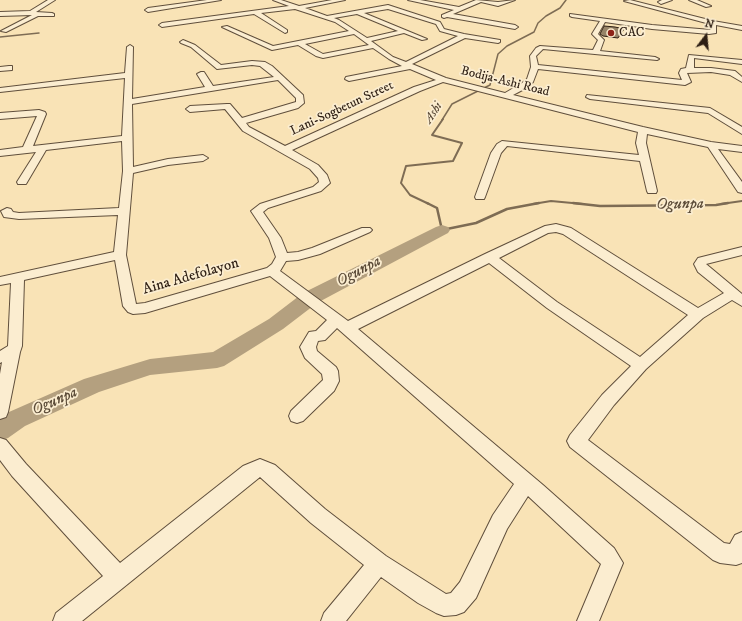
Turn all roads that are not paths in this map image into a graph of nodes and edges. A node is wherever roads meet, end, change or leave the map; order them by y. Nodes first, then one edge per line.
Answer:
1 (52, 0) edge
2 (218, 0) edge
3 (276, 0) edge
4 (342, 0) edge
5 (480, 0) edge
6 (512, 0) edge
7 (669, 0) edge
8 (692, 0) edge
9 (411, 1) edge
10 (627, 1) edge
11 (661, 2) dead end
12 (400, 6) dead end
13 (708, 6) dead end
14 (297, 7) junction
15 (393, 8) junction
16 (459, 9) junction
17 (357, 12) junction
18 (256, 13) junction
19 (0, 14) edge
20 (34, 14) junction
21 (446, 15) junction
22 (572, 15) dead end
23 (52, 16) dead end
24 (328, 17) junction
25 (509, 18) dead end
26 (432, 21) junction
27 (603, 21) junction
28 (713, 23) junction
29 (497, 24) junction
30 (225, 27) dead end
31 (515, 27) dead end
32 (742, 28) edge
33 (4, 31) dead end
34 (285, 31) dead end
35 (405, 31) junction
36 (355, 32) junction
37 (464, 36) junction
38 (424, 39) dead end
39 (366, 40) junction
40 (498, 41) dead end
41 (183, 42) dead end
42 (299, 43) junction
43 (372, 46) junction
44 (130, 47) dead end
45 (596, 52) junction
46 (655, 59) dead end
47 (742, 62) edge
48 (407, 66) junction
49 (535, 67) junction
50 (9, 68) dead end
51 (0, 69) edge
52 (690, 70) junction
53 (201, 74) dead end
54 (130, 75) junction
55 (279, 78) junction
56 (349, 79) dead end
57 (443, 80) junction
58 (742, 80) edge
59 (0, 90) edge
60 (211, 90) junction
61 (505, 96) junction
62 (591, 96) junction
63 (129, 102) junction
64 (190, 109) dead end
65 (0, 116) edge
66 (239, 122) junction
67 (643, 130) junction
68 (742, 131) edge
69 (127, 138) junction
70 (711, 145) junction
71 (43, 148) junction
72 (742, 149) edge
73 (27, 150) junction
74 (285, 150) junction
75 (0, 153) edge
76 (203, 158) dead end
77 (644, 158) junction
78 (128, 171) junction
79 (22, 182) dead end
80 (742, 190) edge
81 (652, 191) dead end
82 (480, 197) dead end
83 (7, 211) dead end
84 (123, 212) junction
85 (366, 230) dead end
86 (742, 251) edge
87 (120, 255) junction
88 (489, 256) junction
89 (282, 257) junction
90 (272, 270) junction
91 (18, 278) junction
92 (0, 281) edge
93 (738, 298) edge
94 (698, 314) junction
95 (342, 324) junction
96 (6, 354) edge
97 (641, 365) junction
98 (0, 412) edge
99 (297, 416) dead end
100 (0, 446) edge
101 (525, 483) junction
102 (742, 542) edge
103 (380, 563) junction
104 (118, 576) junction
105 (64, 621) edge
106 (332, 621) edge
107 (588, 621) edge

1 - 20 street
2 - 18 street
3 - 14 street, Bodija-Ashi Road
4 - 14 street
5 - 6 street
5 - 16 street
7 - 11 street
8 - 13 street
9 - 16 street
10 - 28 street
12 - 15 street
14 - 18 street
14 - 24 street, Bodija-Ashi Road
15 - 17 street
15 - 26 street
16 - 21 street
17 - 24 street
17 - 35 street
18 - 34 street
19 - 20 street
20 - 23 street
20 - 33 street
21 - 26 street
21 - 29 street
22 - 27 street
24 - 36 street, Bodija-Ashi Road
25 - 29 street
26 - 37 street
27 - 28 street
27 - 45 street
28 - 32 street
29 - 31 street
30 - 42 street
35 - 38 street
35 - 39 street
36 - 39 street, Bodija-Ashi Road
36 - 42 street
37 - 40 street
37 - 48 street
39 - 43 street, Bodija-Ashi Road
41 - 55 street
42 - 43 street
43 - 48 street, Bodija-Ashi Road
44 - 54 street
45 - 46 street
45 - 49 street
47 - 52 street
48 - 56 street
48 - 57 street, Bodija-Ashi Road
49 - 61 street
49 - 62 street
50 - 51 street
52 - 58 street
52 - 62 street
53 - 60 street
54 - 59 street
54 - 63 street
55 - 60 street
55 - 66 street
57 - 61 street, Bodija-Ashi Road
57 - 74 street, Lani-Sogbetun Street
60 - 63 street
61 - 62 street, Bodija-Ashi Road
62 - 67 street, Bodija-Ashi Road
62 - 68 street
63 - 69 street
64 - 66 street
65 - 73 street
66 - 74 street
67 - 70 street, Bodija-Ashi Road
67 - 77 street
69 - 71 street
69 - 78 street
70 - 72 street, Bodija-Ashi Road
70 - 80 street
71 - 73 street
71 - 79 street
73 - 75 street
74 - 89 street, Lani-Sogbetun Street
76 - 78 street
77 - 81 street
77 - 82 street
78 - 84 street
83 - 84 street
84 - 87 street
85 - 89 street
86 - 93 street
87 - 90 street, Aina Adefolayon
87 - 91 street
88 - 94 street
88 - 95 street
88 - 97 street
89 - 90 street
90 - 95 street
91 - 92 street
91 - 96 street
93 - 94 street
94 - 97 street
95 - 99 street
95 - 101 street
96 - 98 street
97 - 102 street
100 - 104 street
101 - 103 street
101 - 107 street
103 - 104 street
103 - 106 street
104 - 105 street

